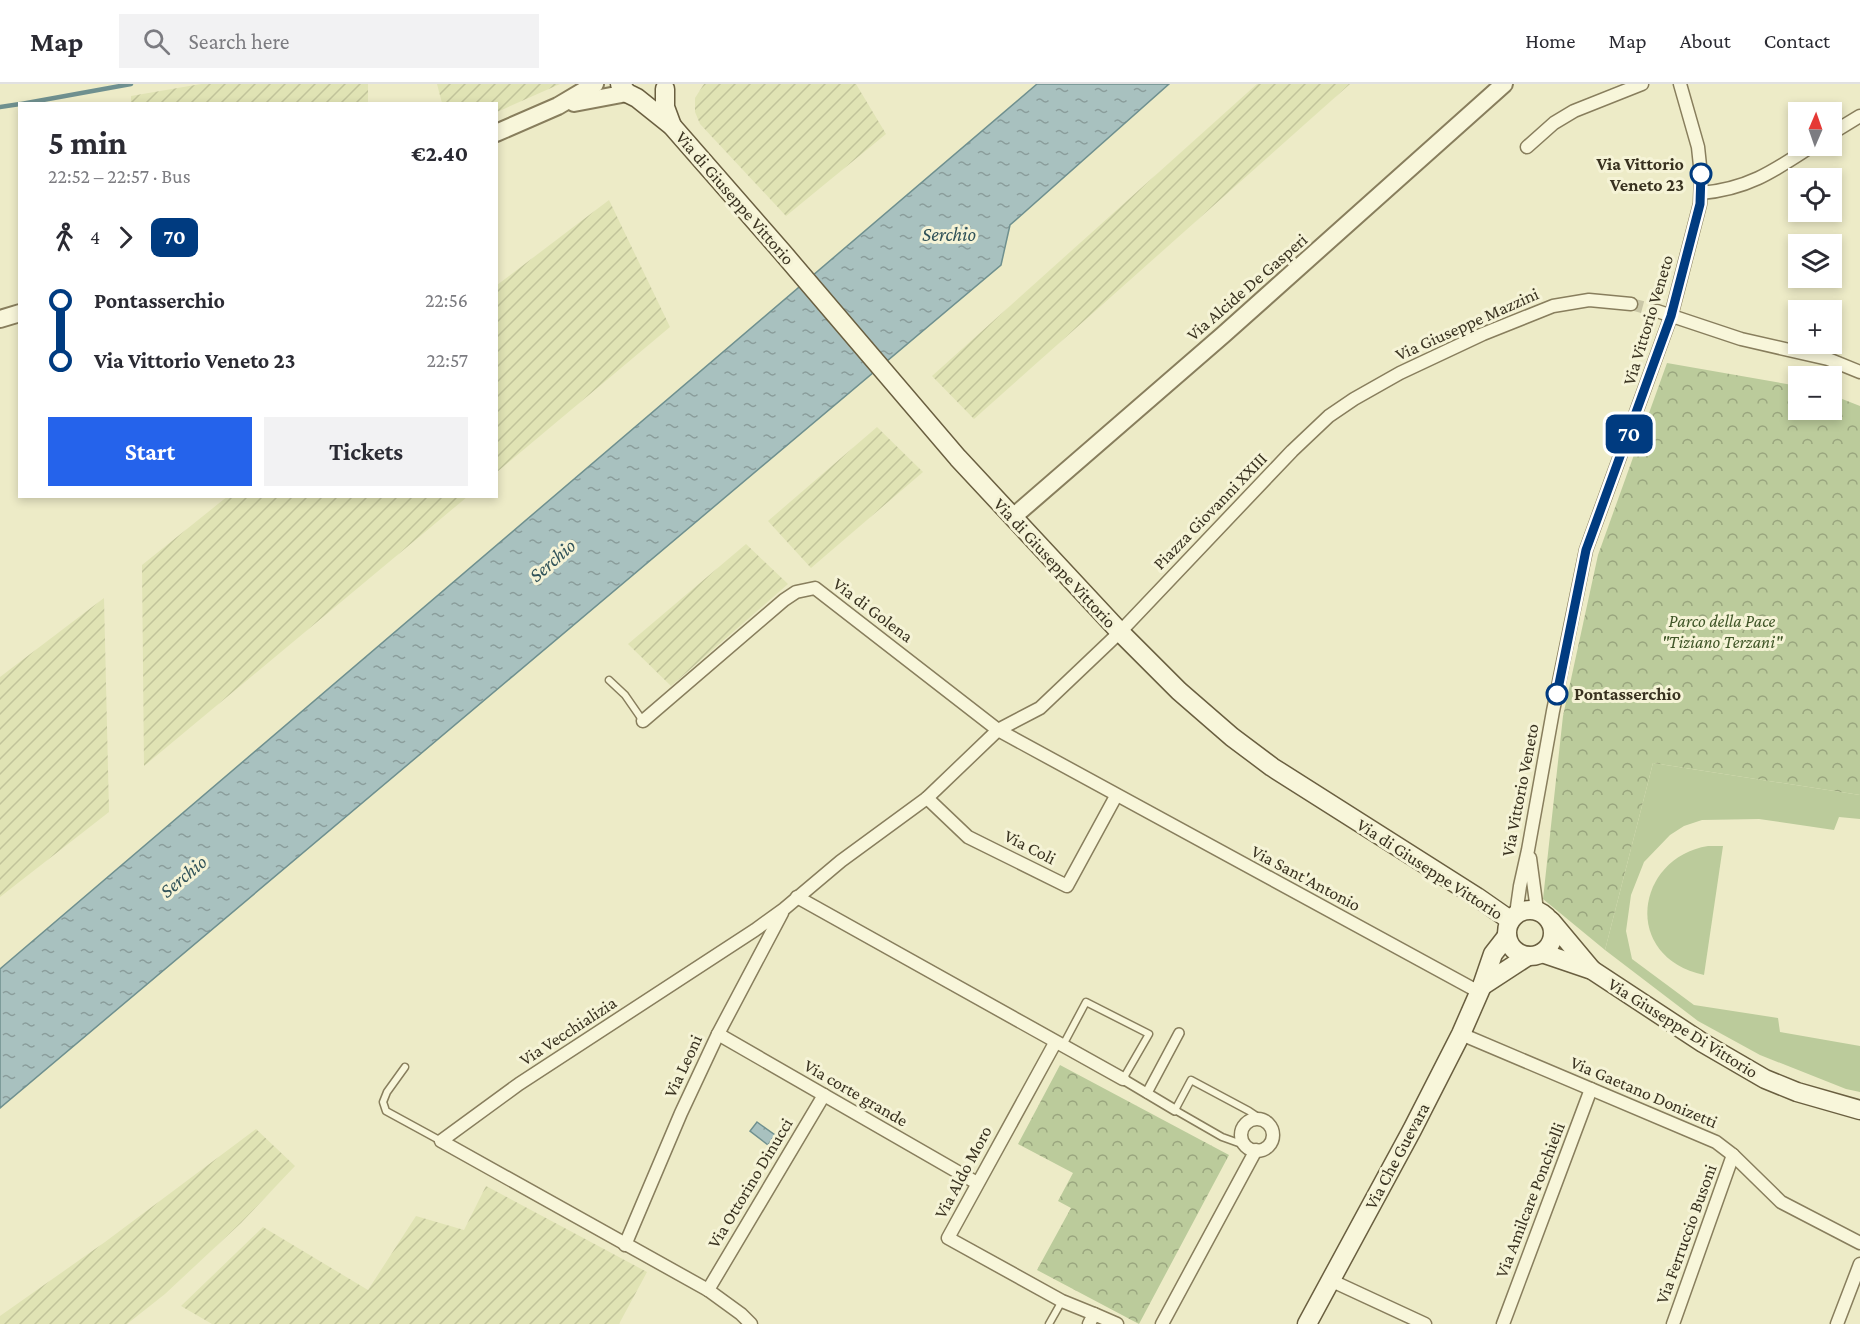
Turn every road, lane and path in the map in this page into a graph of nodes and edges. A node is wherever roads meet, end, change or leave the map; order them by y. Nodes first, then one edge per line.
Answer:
1 (595, 84) edge
2 (1504, 84) edge
3 (1642, 84) edge
4 (1680, 84) edge
5 (667, 87) edge
6 (628, 91) edge
7 (558, 106) junction
8 (1860, 116) edge
9 (672, 126) junction
10 (1842, 127) edge
11 (498, 132) edge
12 (1527, 147) dead end
13 (1797, 156) edge
14 (1701, 193) junction
15 (1631, 304) tunnel mouth
16 (1657, 311) tunnel mouth
17 (18, 314) edge
18 (1671, 316) junction
19 (0, 319) edge
20 (1860, 372) edge
21 (1329, 416) joint
22 (1013, 517) junction
23 (1120, 632) junction
24 (609, 680) dead end
25 (643, 721) joint
26 (998, 730) junction
27 (1116, 796) junction
28 (927, 798) junction
29 (1528, 850) junction
30 (797, 897) junction
31 (784, 909) junction
32 (1543, 915) junction
33 (1511, 923) junction
34 (1535, 954) junction
35 (1592, 970) junction
36 (1481, 989) junction
37 (1179, 1033) dead end
38 (718, 1034) junction
39 (1461, 1034) junction
40 (1058, 1045) junction
41 (405, 1067) dead end
42 (1123, 1079) junction
43 (1591, 1089) junction
44 (1147, 1093) junction
45 (824, 1095) junction
46 (1175, 1110) junction
47 (1860, 1110) edge
48 (1260, 1119) junction
49 (441, 1141) junction
50 (1251, 1148) junction
51 (1733, 1155) junction
52 (977, 1183) junction
53 (1860, 1243) edge
54 (625, 1245) junction
55 (1860, 1264) edge
56 (1330, 1280) junction
57 (708, 1290) junction
58 (1062, 1300) junction
59 (1092, 1319) edge
60 (751, 1324) edge
61 (1049, 1324) edge
62 (1117, 1324) edge
63 (1162, 1324) edge
64 (1307, 1324) edge
65 (1425, 1324) edge
66 (1503, 1324) edge
67 (1673, 1324) edge
68 (1837, 1324) edge

1 - 7 street
2 - 22 street, Via Alcide De Gasperi
3 - 12 street
4 - 14 street, Via Vittorio Veneto
5 - 6 main road
5 - 9 main road
6 - 7 street
6 - 9 main road, Via di Giuseppe Vittorio
7 - 11 street
8 - 10 street
9 - 22 main road, Via di Giuseppe Vittorio
13 - 14 street
14 - 18 street, Via Vittorio Veneto
15 - 21 street, Via Giuseppe Mazzini
16 - 18 street
17 - 19 street
18 - 20 street
18 - 29 street, Via Vittorio Veneto
21 - 23 street, Piazza Giovanni XXIII
22 - 23 main road, Via di Giuseppe Vittorio
23 - 26 street, Piazza Giovanni XXIII
23 - 33 main road, Via di Giuseppe Vittorio
24 - 25 lane
25 - 26 street, Via di Golena
26 - 27 street, Via Sant'Antonio
26 - 28 street, Via Vecchializia
27 - 28 street, Via Coli
27 - 36 street, Via Sant'Antonio
28 - 30 street, Via Vecchializia
29 - 32 street
29 - 33 street, Via Vittorio Veneto
30 - 31 street, Via Vecchializia
30 - 40 street
31 - 38 street, Via Leoni
31 - 49 street, Via Vecchializia
32 - 33 main road
32 - 34 main road
32 - 35 main road
33 - 34 main road, Via di Giuseppe Vittorio
33 - 36 main road, Via Che Guevara
34 - 35 main road, Via Giuseppe Di Vittorio
34 - 36 main road
35 - 47 main road, Via Giuseppe Di Vittorio
36 - 39 main road, Via Che Guevara
37 - 44 street
38 - 45 street, Via corte grande
38 - 54 street, Via Leoni
39 - 43 street, Via Gaetano Donizetti
39 - 56 main road, Via Che Guevara
40 - 42 street
40 - 42 lane
40 - 52 street, Via Aldo Moro
41 - 49 lane
42 - 44 street
43 - 51 street, Via Gaetano Donizetti
43 - 66 street, Via Amilcare Ponchielli
44 - 46 street
45 - 52 street, Via corte grande
45 - 57 street, Via Ottorino Dinucci
46 - 48 lane
46 - 50 lane
48 - 50 street
48 - 50 street
49 - 54 street
50 - 63 street
51 - 53 street, Via Gaetano Donizetti
51 - 67 street, Via Ferruccio Busoni
52 - 58 street, Via Aldo Moro
54 - 57 street
55 - 68 street
56 - 64 main road, Via Che Guevara
56 - 65 street
57 - 60 street
58 - 59 street, Via Aldo Moro
58 - 61 lane
59 - 62 street, Via Aldo Moro

